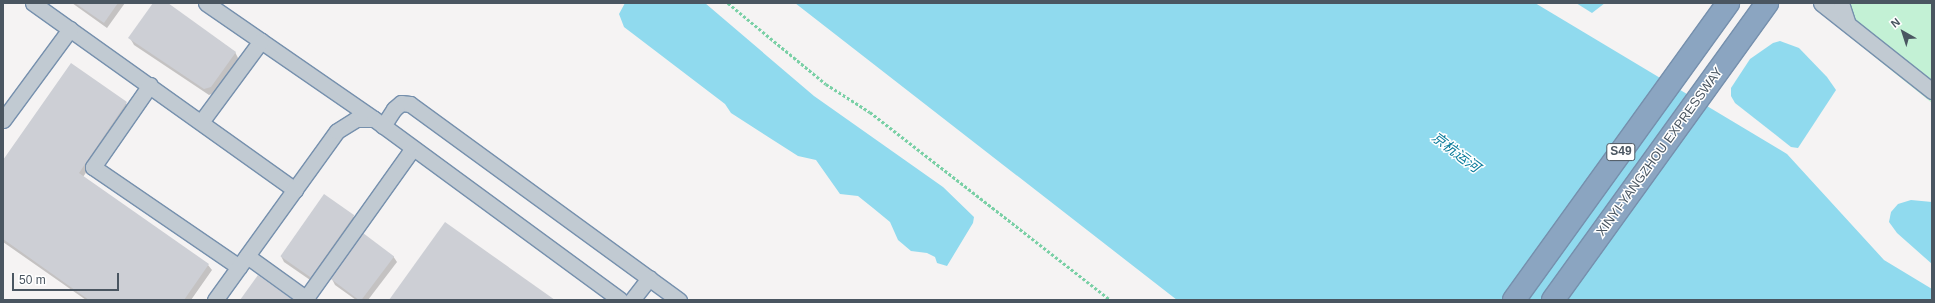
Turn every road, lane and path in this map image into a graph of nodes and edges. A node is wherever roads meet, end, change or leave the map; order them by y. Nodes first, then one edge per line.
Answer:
1 (33, 3) edge
2 (206, 3) edge
3 (728, 3) edge
4 (1728, 3) edge
5 (1767, 3) edge
6 (1821, 3) edge
7 (1842, 3) edge
8 (1848, 24) junction
9 (70, 29) junction
10 (261, 41) junction
11 (150, 85) junction
12 (1932, 91) edge
13 (3, 120) edge
14 (201, 122) junction
15 (378, 122) junction
16 (413, 148) junction
17 (295, 190) junction
18 (243, 261) junction
19 (649, 278) junction
20 (307, 299) edge
21 (215, 300) edge
22 (620, 300) edge
23 (632, 300) edge
24 (679, 300) edge
25 (1111, 300) edge
26 (1514, 300) edge
27 (1553, 300) edge

1 - 9 street
2 - 10 street
3 - 25 path
4 - 26 highway, S49
5 - 27 highway, XINYI-YANGZHOU EXPRESSWAY / S49
6 - 8 street
7 - 8 street
8 - 12 street
9 - 11 street
9 - 13 street
10 - 14 street
10 - 15 street
11 - 14 street
11 - 18 street
14 - 17 street
15 - 16 street
15 - 17 street
15 - 19 street
16 - 20 street
16 - 22 street
17 - 18 street
18 - 20 street
18 - 21 street
19 - 23 street
19 - 24 street

